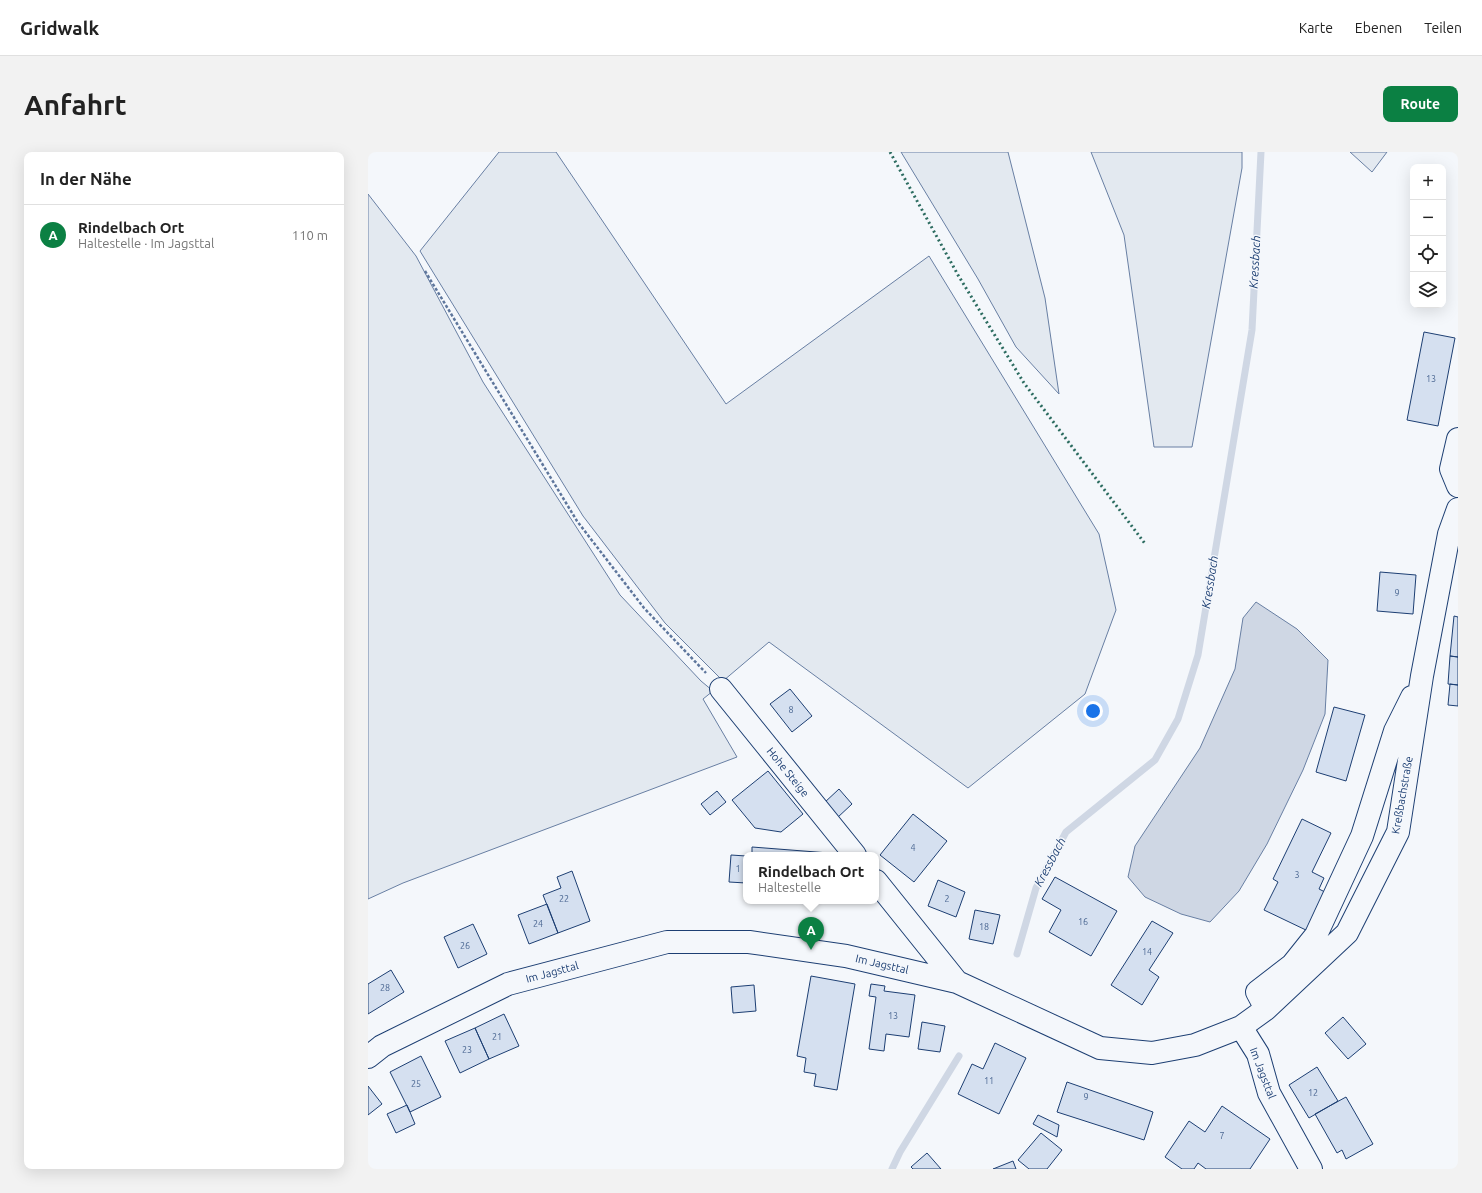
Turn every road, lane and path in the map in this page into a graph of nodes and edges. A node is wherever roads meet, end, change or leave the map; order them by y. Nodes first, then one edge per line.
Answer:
1 (425, 272) dead end
2 (1458, 439) edge
3 (1458, 486) edge
4 (1458, 509) edge
5 (1422, 676) junction
6 (721, 689) joint
7 (853, 852) edge
8 (879, 885) edge
9 (957, 982) junction
10 (1266, 1009) junction
11 (1241, 1027) junction
12 (368, 1057) edge
13 (1311, 1169) edge

1 - 6 path
2 - 3 street
4 - 5 street, Kreßbachstraße
5 - 10 street, Kreßbachstraße
5 - 10 street
6 - 7 street, Hohe Steige
8 - 9 street
9 - 11 street, Im Jagsttal
9 - 12 street, Im Jagsttal
10 - 11 street, Kreßbachstraße
11 - 13 street, Im Jagsttal

